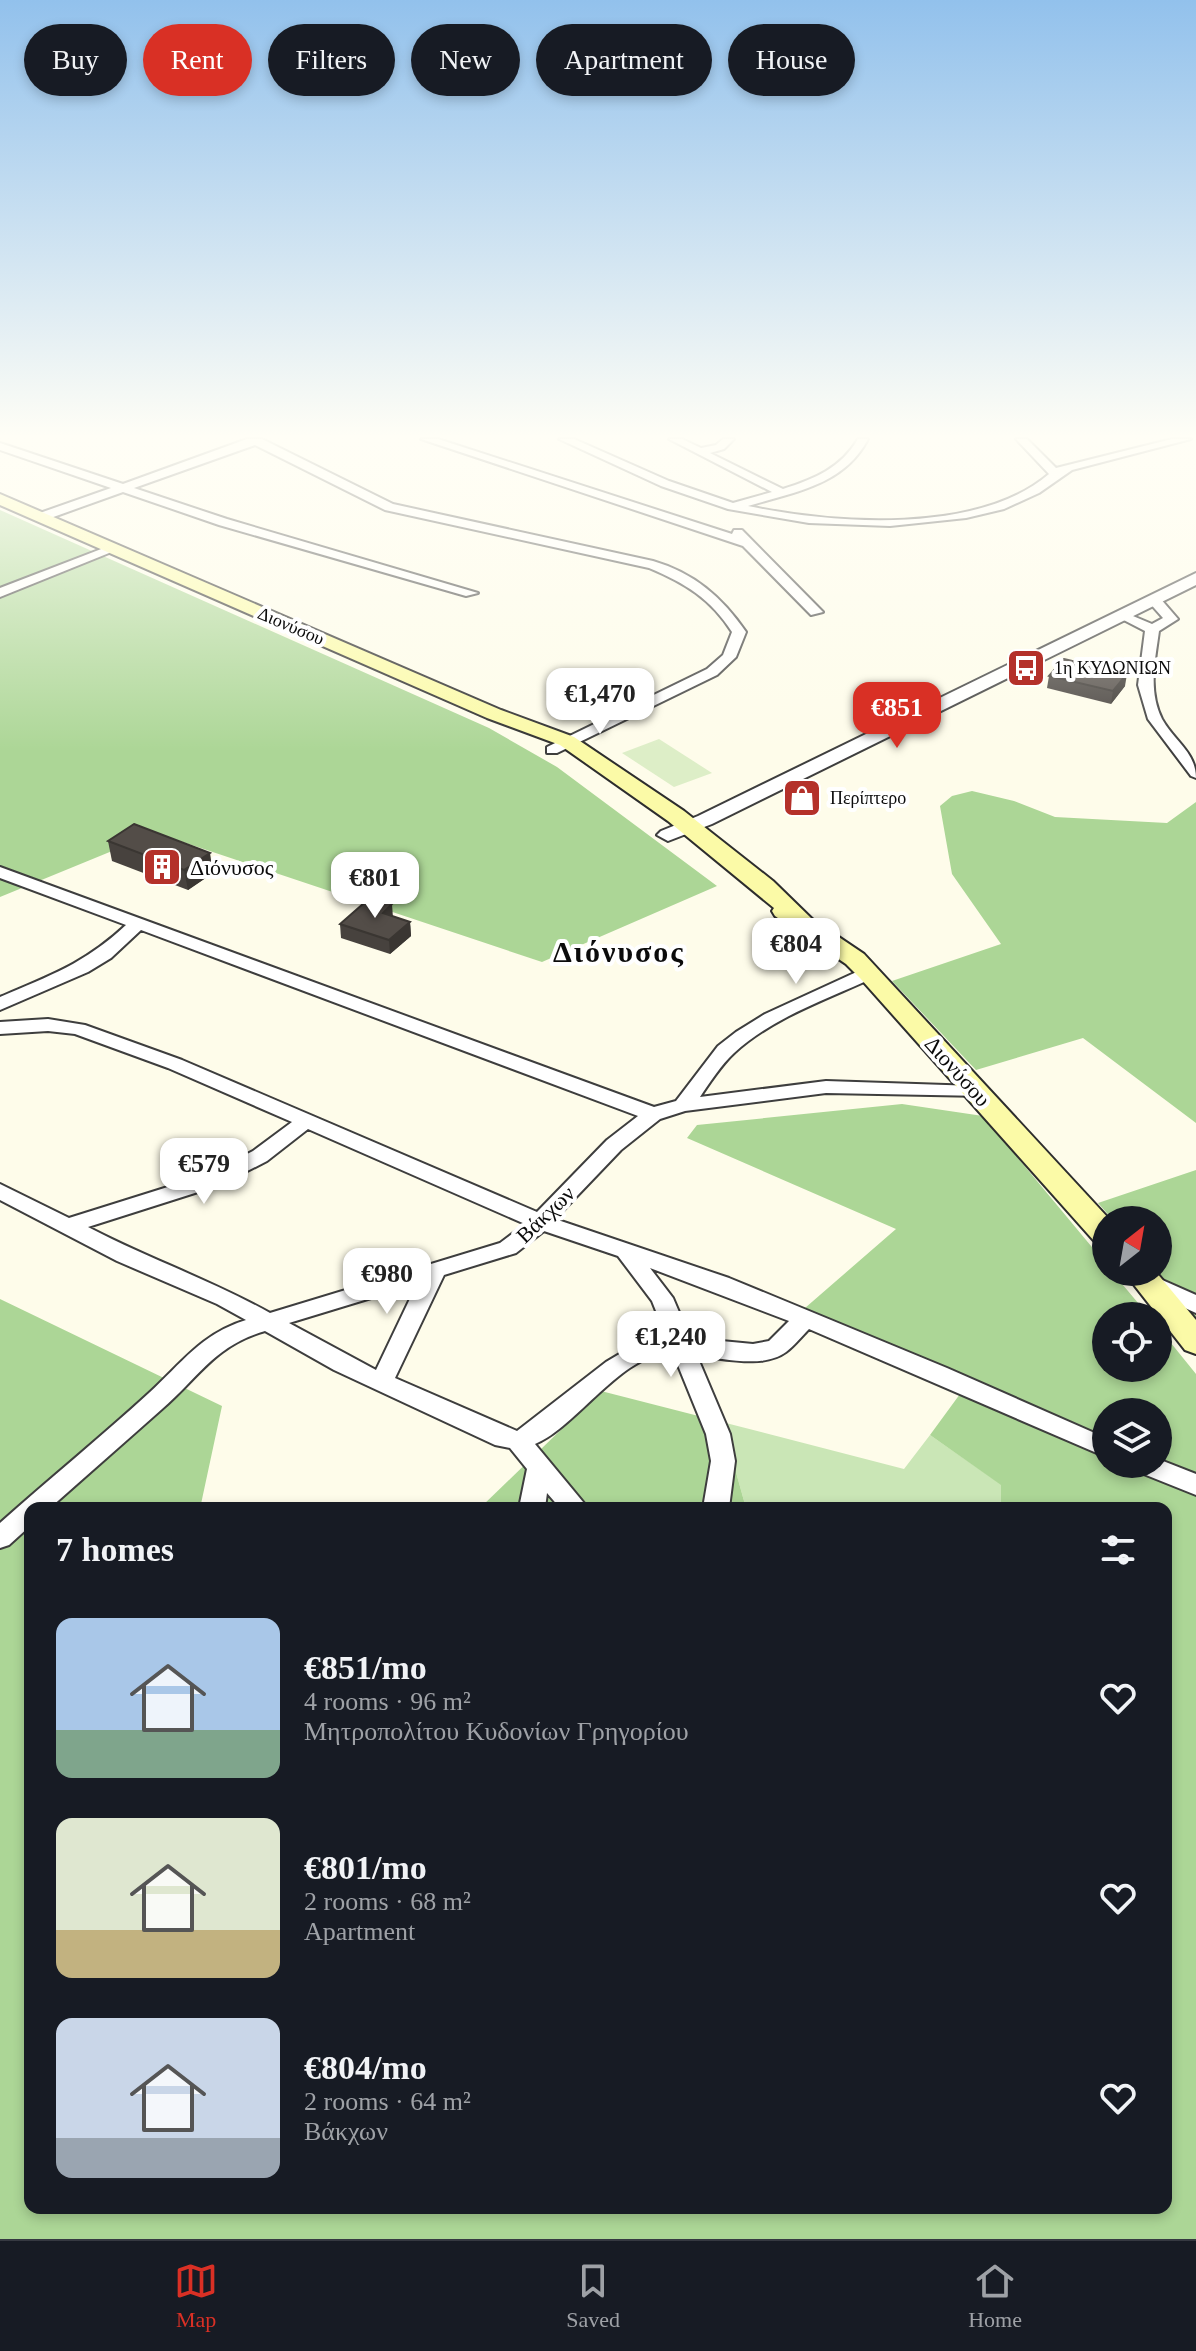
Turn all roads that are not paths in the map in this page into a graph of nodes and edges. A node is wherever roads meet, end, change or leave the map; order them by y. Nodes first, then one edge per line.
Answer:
1 (101, 543) edge
2 (295, 543) edge
3 (555, 543) edge
4 (748, 543) edge
5 (113, 549) junction
6 (1196, 578) edge
7 (0, 593) edge
8 (471, 593) dead end
9 (1154, 600) junction
10 (816, 612) dead end
11 (1121, 615) junction
12 (1152, 629) junction
13 (559, 745) junction
14 (1196, 773) edge
15 (672, 825) junction
16 (0, 872) edge
17 (138, 923) junction
18 (869, 973) junction
19 (0, 1004) edge
20 (0, 1028) edge
21 (976, 1092) junction
22 (683, 1105) junction
23 (653, 1114) junction
24 (306, 1121) junction
25 (0, 1191) edge
26 (1092, 1220) edge
27 (539, 1221) junction
28 (68, 1226) junction
29 (627, 1253) junction
30 (435, 1272) junction
31 (1151, 1286) edge
32 (1161, 1286) edge
33 (1196, 1305) edge
34 (804, 1320) junction
35 (264, 1321) junction
36 (1196, 1342) edge
37 (684, 1347) junction
38 (382, 1382) junction
39 (517, 1440) junction
40 (1092, 1442) edge
41 (540, 1468) junction
42 (1172, 1475) edge
43 (1196, 1485) edge
44 (41, 1502) edge
45 (533, 1502) edge
46 (570, 1502) edge
47 (717, 1502) edge
48 (24, 1517) edge
49 (0, 1538) edge

1 - 5 main road, Διονύσου
2 - 8 street
3 - 13 street
4 - 10 street
5 - 7 street
5 - 13 main road, Διονύσου
6 - 9 street
9 - 11 street
9 - 12 street
11 - 12 street
11 - 15 street
12 - 14 street
13 - 15 main road, Διονύσου
15 - 18 main road, Διονύσου
16 - 17 street
17 - 19 street
17 - 23 street
18 - 21 main road, Διονύσου
18 - 22 street
20 - 24 street
21 - 22 street, Βάκχων
21 - 26 main road, Διονύσου
22 - 23 street, Βάκχων
23 - 27 street, Βάκχων
24 - 27 street
24 - 28 street
25 - 28 street
27 - 29 street
27 - 30 street, Βάκχων
28 - 35 street
29 - 34 street
29 - 37 street
30 - 35 street, Βάκχων
30 - 38 street
31 - 36 main road
32 - 33 street
34 - 37 street
34 - 40 street
35 - 38 street
35 - 44 street, Βάκχων
37 - 39 street
37 - 47 street
38 - 39 street
39 - 41 street
41 - 45 street
41 - 46 street
42 - 43 street
48 - 49 street, Βάκχων

